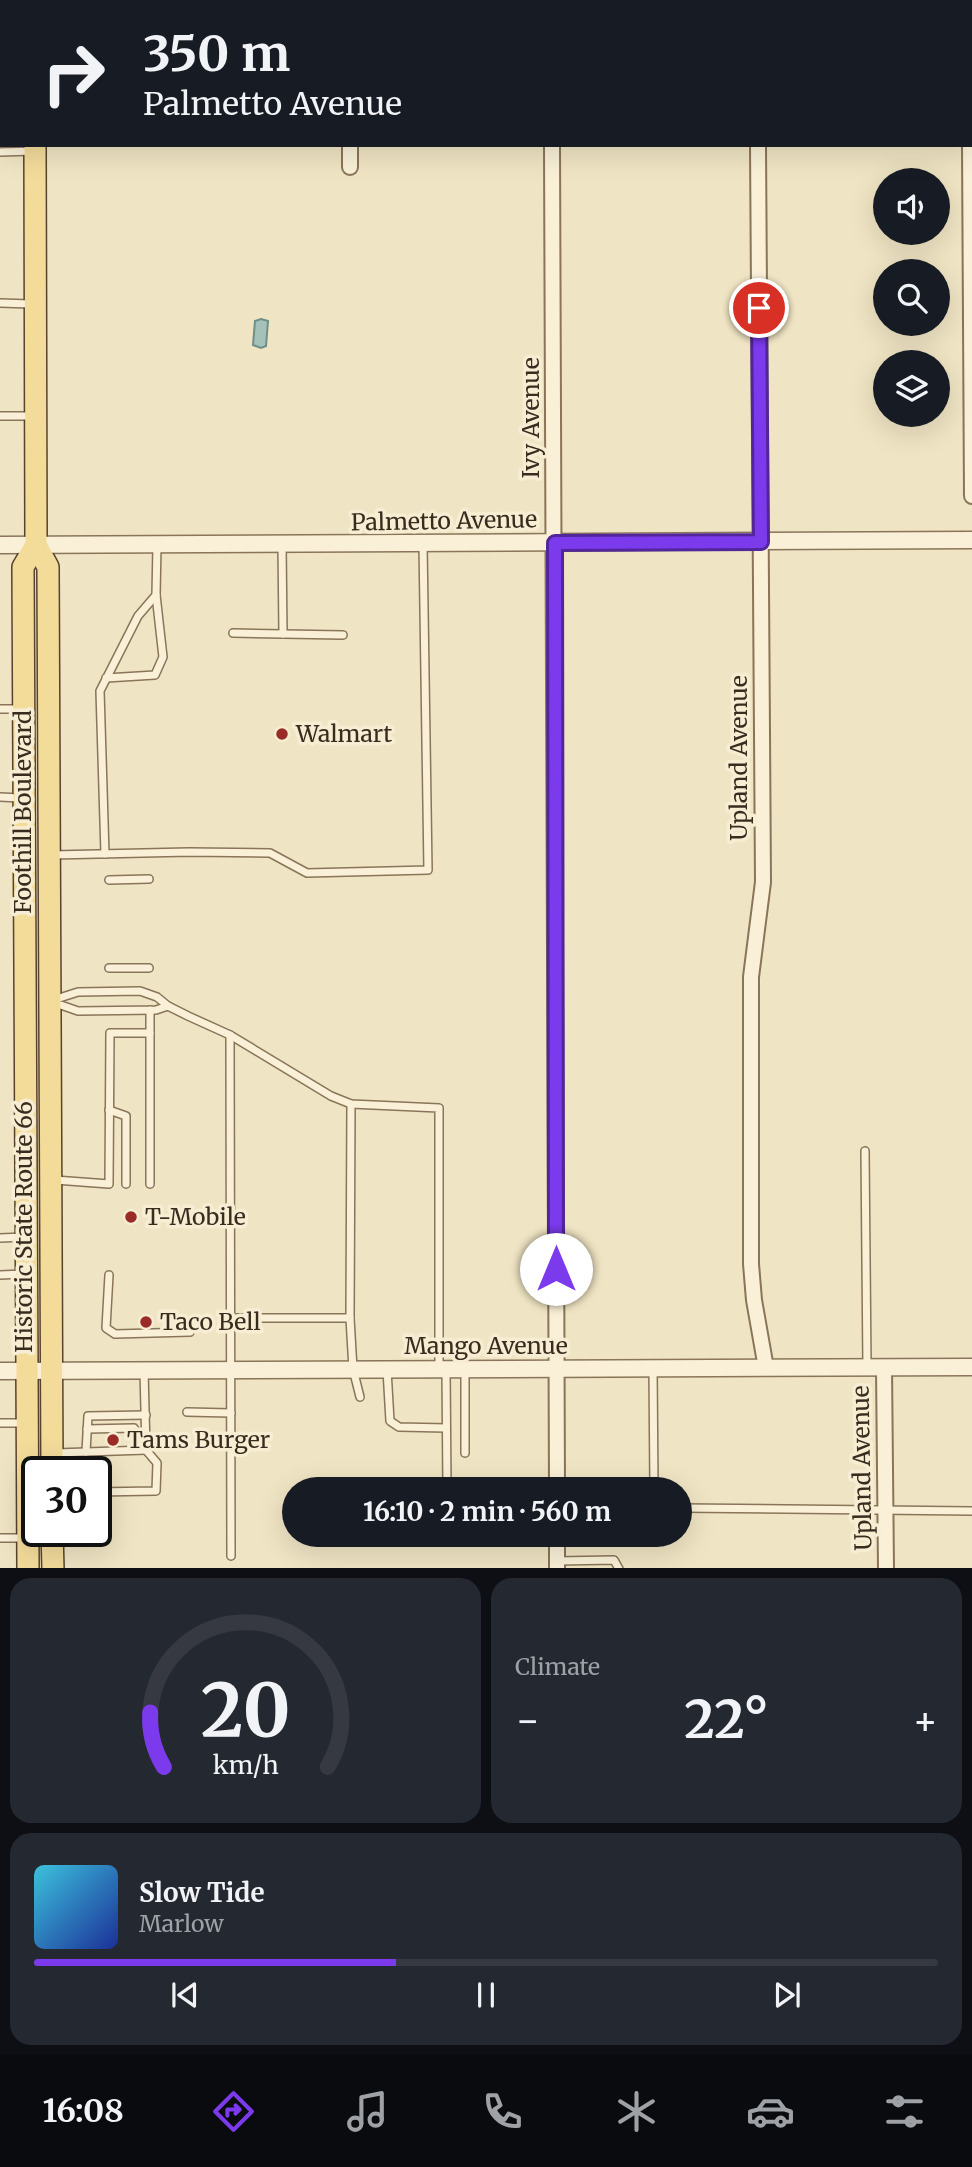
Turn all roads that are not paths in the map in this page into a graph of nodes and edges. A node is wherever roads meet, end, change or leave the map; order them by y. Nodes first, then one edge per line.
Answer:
1 (350, 147) edge
2 (552, 147) edge
3 (758, 147) edge
4 (970, 147) edge
5 (35, 148) edge
6 (0, 152) edge
7 (350, 167) dead end
8 (0, 303) edge
9 (36, 304) junction
10 (0, 416) edge
11 (36, 416) junction
12 (972, 496) edge
13 (972, 540) edge
14 (761, 542) junction
15 (555, 543) junction
16 (423, 544) junction
17 (0, 545) edge
18 (36, 545) junction
19 (282, 545) junction
20 (157, 546) junction
21 (156, 595) junction
22 (233, 633) dead end
23 (283, 634) junction
24 (342, 635) dead end
25 (106, 678) junction
26 (24, 708) junction
27 (0, 709) edge
28 (1, 798) edge
29 (24, 798) junction
30 (105, 854) junction
31 (49, 855) junction
32 (149, 878) dead end
33 (109, 880) dead end
34 (109, 968) dead end
35 (149, 968) dead end
36 (26, 1001) junction
37 (49, 1001) junction
38 (168, 1006) junction
39 (150, 1010) junction
40 (150, 1033) junction
41 (230, 1035) junction
42 (50, 1082) joint
43 (351, 1104) junction
44 (110, 1110) junction
45 (866, 1151) dead end
46 (51, 1180) junction
47 (126, 1184) dead end
48 (150, 1184) dead end
49 (27, 1237) junction
50 (0, 1238) edge
51 (27, 1274) junction
52 (0, 1275) edge
53 (109, 1275) dead end
54 (231, 1318) junction
55 (350, 1318) junction
56 (190, 1332) dead end
57 (972, 1367) edge
58 (653, 1368) junction
59 (766, 1368) junction
60 (867, 1368) junction
61 (884, 1368) junction
62 (387, 1369) junction
63 (443, 1369) junction
64 (465, 1369) junction
65 (556, 1369) junction
66 (144, 1370) junction
67 (231, 1370) junction
68 (353, 1370) junction
69 (0, 1371) edge
70 (27, 1371) junction
71 (51, 1371) junction
72 (360, 1397) dead end
73 (187, 1412) dead end
74 (231, 1413) junction
75 (146, 1415) junction
76 (0, 1423) edge
77 (28, 1423) junction
78 (446, 1428) junction
79 (87, 1429) junction
80 (142, 1450) junction
81 (86, 1452) junction
82 (465, 1453) dead end
83 (28, 1456) edge
84 (52, 1456) edge
85 (74, 1456) edge
86 (447, 1477) edge
87 (557, 1477) edge
88 (654, 1477) edge
89 (112, 1492) edge
90 (692, 1508) edge
91 (884, 1509) junction
92 (972, 1511) edge
93 (0, 1538) edge
94 (21, 1538) edge
95 (28, 1547) edge
96 (52, 1547) edge
97 (557, 1547) edge
98 (231, 1556) dead end
99 (557, 1565) edge
100 (28, 1568) edge
101 (53, 1568) edge
102 (618, 1568) edge
103 (886, 1568) edge

1 - 7 street
2 - 15 street, Ivy Avenue
3 - 14 street, Upland Avenue
4 - 12 street
5 - 6 lane
5 - 9 main road, Foothill Boulevard
8 - 9 lane
9 - 11 main road, Foothill Boulevard
10 - 11 lane
11 - 18 main road, Foothill Boulevard
13 - 14 street, Palmetto Avenue
14 - 15 street, Palmetto Avenue
14 - 59 street, Upland Avenue
15 - 16 street, Palmetto Avenue
15 - 65 street, Ivy Avenue
16 - 19 street, Palmetto Avenue
16 - 30 lane
17 - 18 street, Palmetto Avenue
18 - 20 street, Palmetto Avenue
18 - 26 main road, Foothill Boulevard
18 - 31 main road, Foothill Boulevard
19 - 20 street, Palmetto Avenue
19 - 23 lane
20 - 21 lane
21 - 25 lane
21 - 25 lane
22 - 23 lane
23 - 24 lane
25 - 30 lane
26 - 27 lane
26 - 29 main road, Foothill Boulevard
28 - 29 lane
29 - 36 main road, Foothill Boulevard
30 - 31 lane
31 - 37 main road, Foothill Boulevard
32 - 33 lane
34 - 35 lane
36 - 37 main road
36 - 49 main road, Foothill Boulevard
37 - 38 lane
37 - 39 lane
37 - 42 main road, Foothill Boulevard
38 - 39 lane
38 - 41 lane
39 - 40 lane
40 - 44 lane
40 - 48 lane
41 - 43 lane
41 - 54 lane
42 - 46 main road, Historic State Route 66
43 - 55 lane
43 - 63 lane
44 - 46 lane
44 - 47 lane
45 - 60 lane
46 - 71 main road, Historic State Route 66
49 - 50 lane
49 - 51 main road, Foothill Boulevard
51 - 52 lane
51 - 70 main road, Foothill Boulevard
53 - 56 lane
54 - 55 lane
54 - 67 lane
55 - 68 lane
57 - 61 street, Mango Avenue
58 - 59 street, Mango Avenue
58 - 65 street, Mango Avenue
58 - 88 lane
59 - 60 street, Mango Avenue
60 - 61 street, Mango Avenue
61 - 91 street, Upland Avenue
62 - 63 street, Mango Avenue
62 - 68 street, Mango Avenue
62 - 78 lane
63 - 64 street, Mango Avenue
63 - 78 lane
64 - 65 street, Mango Avenue
64 - 82 lane
65 - 87 street, Ivy Avenue
66 - 67 street, Mango Avenue
66 - 71 street, Mango Avenue
66 - 75 lane
67 - 68 street, Mango Avenue
67 - 74 lane
68 - 72 lane
69 - 70 street, Mango Avenue
70 - 71 street, Mango Avenue
70 - 77 main road, Foothill Boulevard
71 - 84 main road
73 - 74 lane
74 - 98 lane
75 - 79 lane
75 - 80 lane
76 - 77 lane
77 - 83 main road, Foothill Boulevard
78 - 86 lane
79 - 80 lane
79 - 81 lane
80 - 81 lane
80 - 89 lane
81 - 85 lane
90 - 91 lane
91 - 92 lane
91 - 103 street, Upland Avenue
93 - 94 lane
95 - 100 main road, Foothill Boulevard
96 - 101 main road
97 - 99 street
99 - 102 lane

